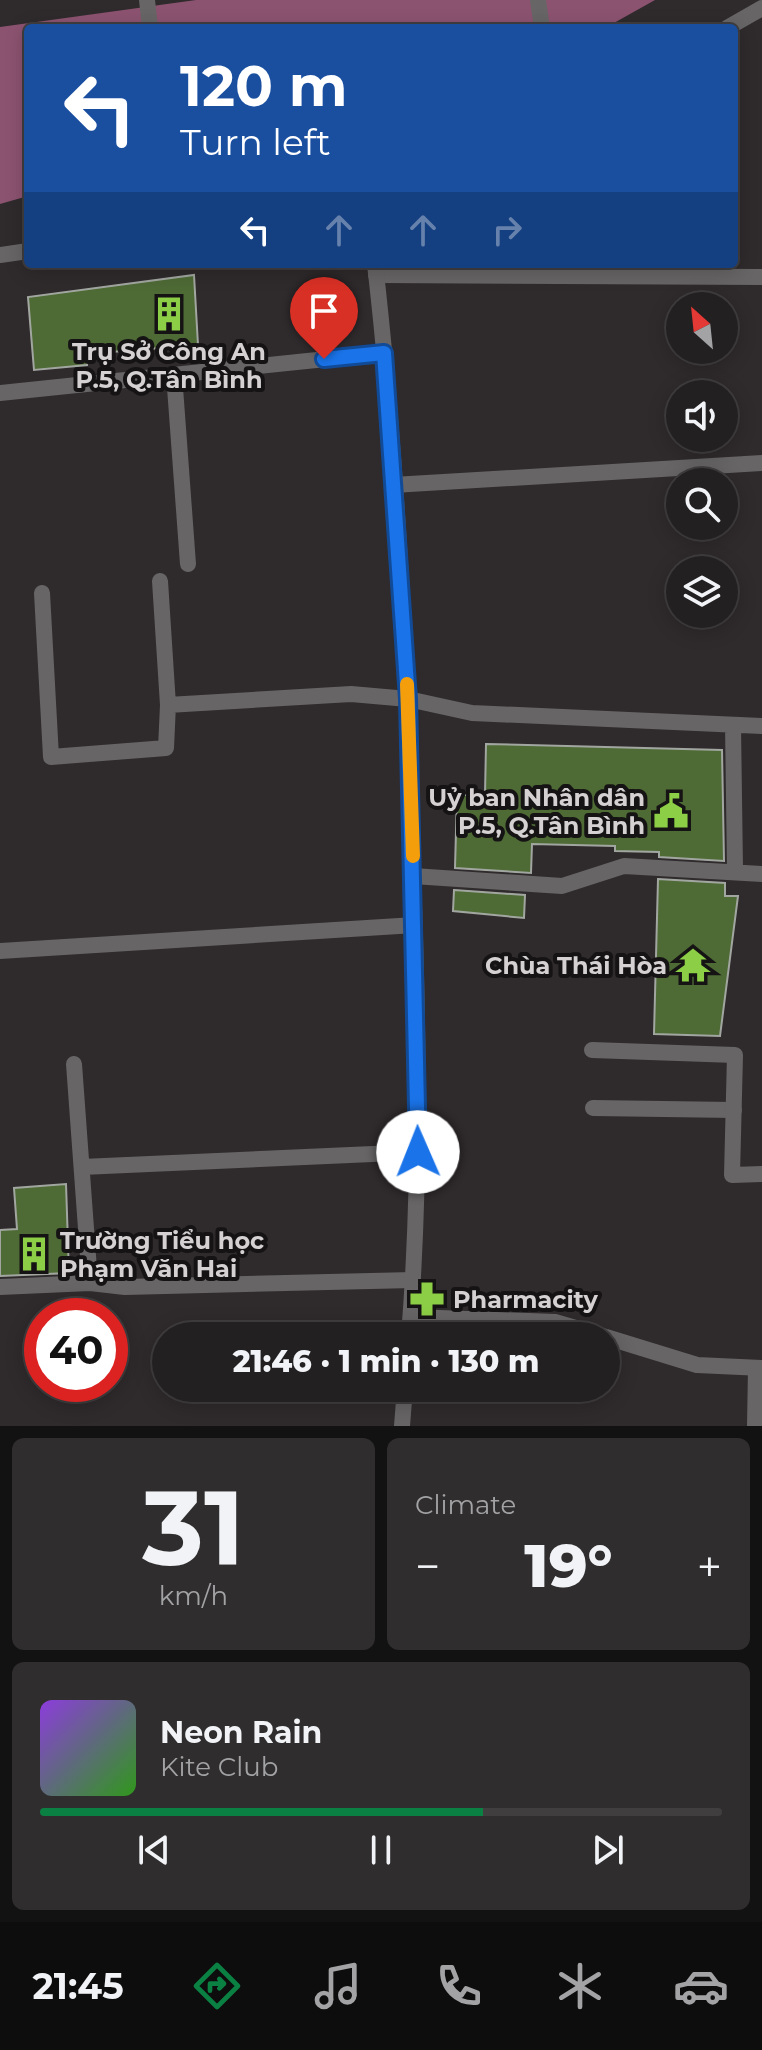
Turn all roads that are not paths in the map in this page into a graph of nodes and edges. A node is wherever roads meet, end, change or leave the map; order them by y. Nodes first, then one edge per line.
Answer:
1 (147, 0) edge
2 (538, 0) edge
3 (762, 8) edge
4 (150, 24) edge
5 (541, 24) edge
6 (734, 24) edge
7 (24, 252) edge
8 (0, 255) edge
9 (375, 269) edge
10 (762, 277) edge
11 (384, 353) junction
12 (174, 374) junction
13 (0, 393) edge
14 (762, 463) edge
15 (393, 485) junction
16 (188, 564) dead end
17 (160, 581) dead end
18 (42, 593) dead end
19 (408, 699) junction
20 (168, 705) junction
21 (733, 725) junction
22 (762, 726) edge
23 (735, 869) junction
24 (762, 874) edge
25 (413, 876) junction
26 (415, 925) junction
27 (0, 951) edge
28 (592, 1050) dead end
29 (74, 1064) dead end
30 (593, 1108) dead end
31 (734, 1110) junction
32 (418, 1152) junction
33 (82, 1167) junction
34 (762, 1174) edge
35 (413, 1280) junction
36 (90, 1283) junction
37 (0, 1287) edge
38 (411, 1317) junction
39 (410, 1322) edge
40 (555, 1322) edge
41 (620, 1341) edge
42 (759, 1368) edge
43 (404, 1402) edge
44 (402, 1426) edge
45 (755, 1426) edge

1 - 4 street
2 - 5 street
3 - 6 street
7 - 8 street
9 - 10 street
9 - 11 street
11 - 12 street
11 - 15 street
12 - 13 street
12 - 16 street
14 - 15 street
15 - 19 street
17 - 20 street
18 - 20 street
19 - 20 street
19 - 21 street
19 - 25 street
21 - 22 street
21 - 23 street
23 - 24 street
23 - 25 street
25 - 26 street
26 - 27 street
26 - 32 street
28 - 31 street
29 - 33 street
30 - 31 street
31 - 34 street
32 - 33 street
32 - 35 street
33 - 36 street
35 - 36 street
35 - 38 street
36 - 37 street
38 - 39 street
38 - 40 street
41 - 42 street
42 - 45 street
43 - 44 street

